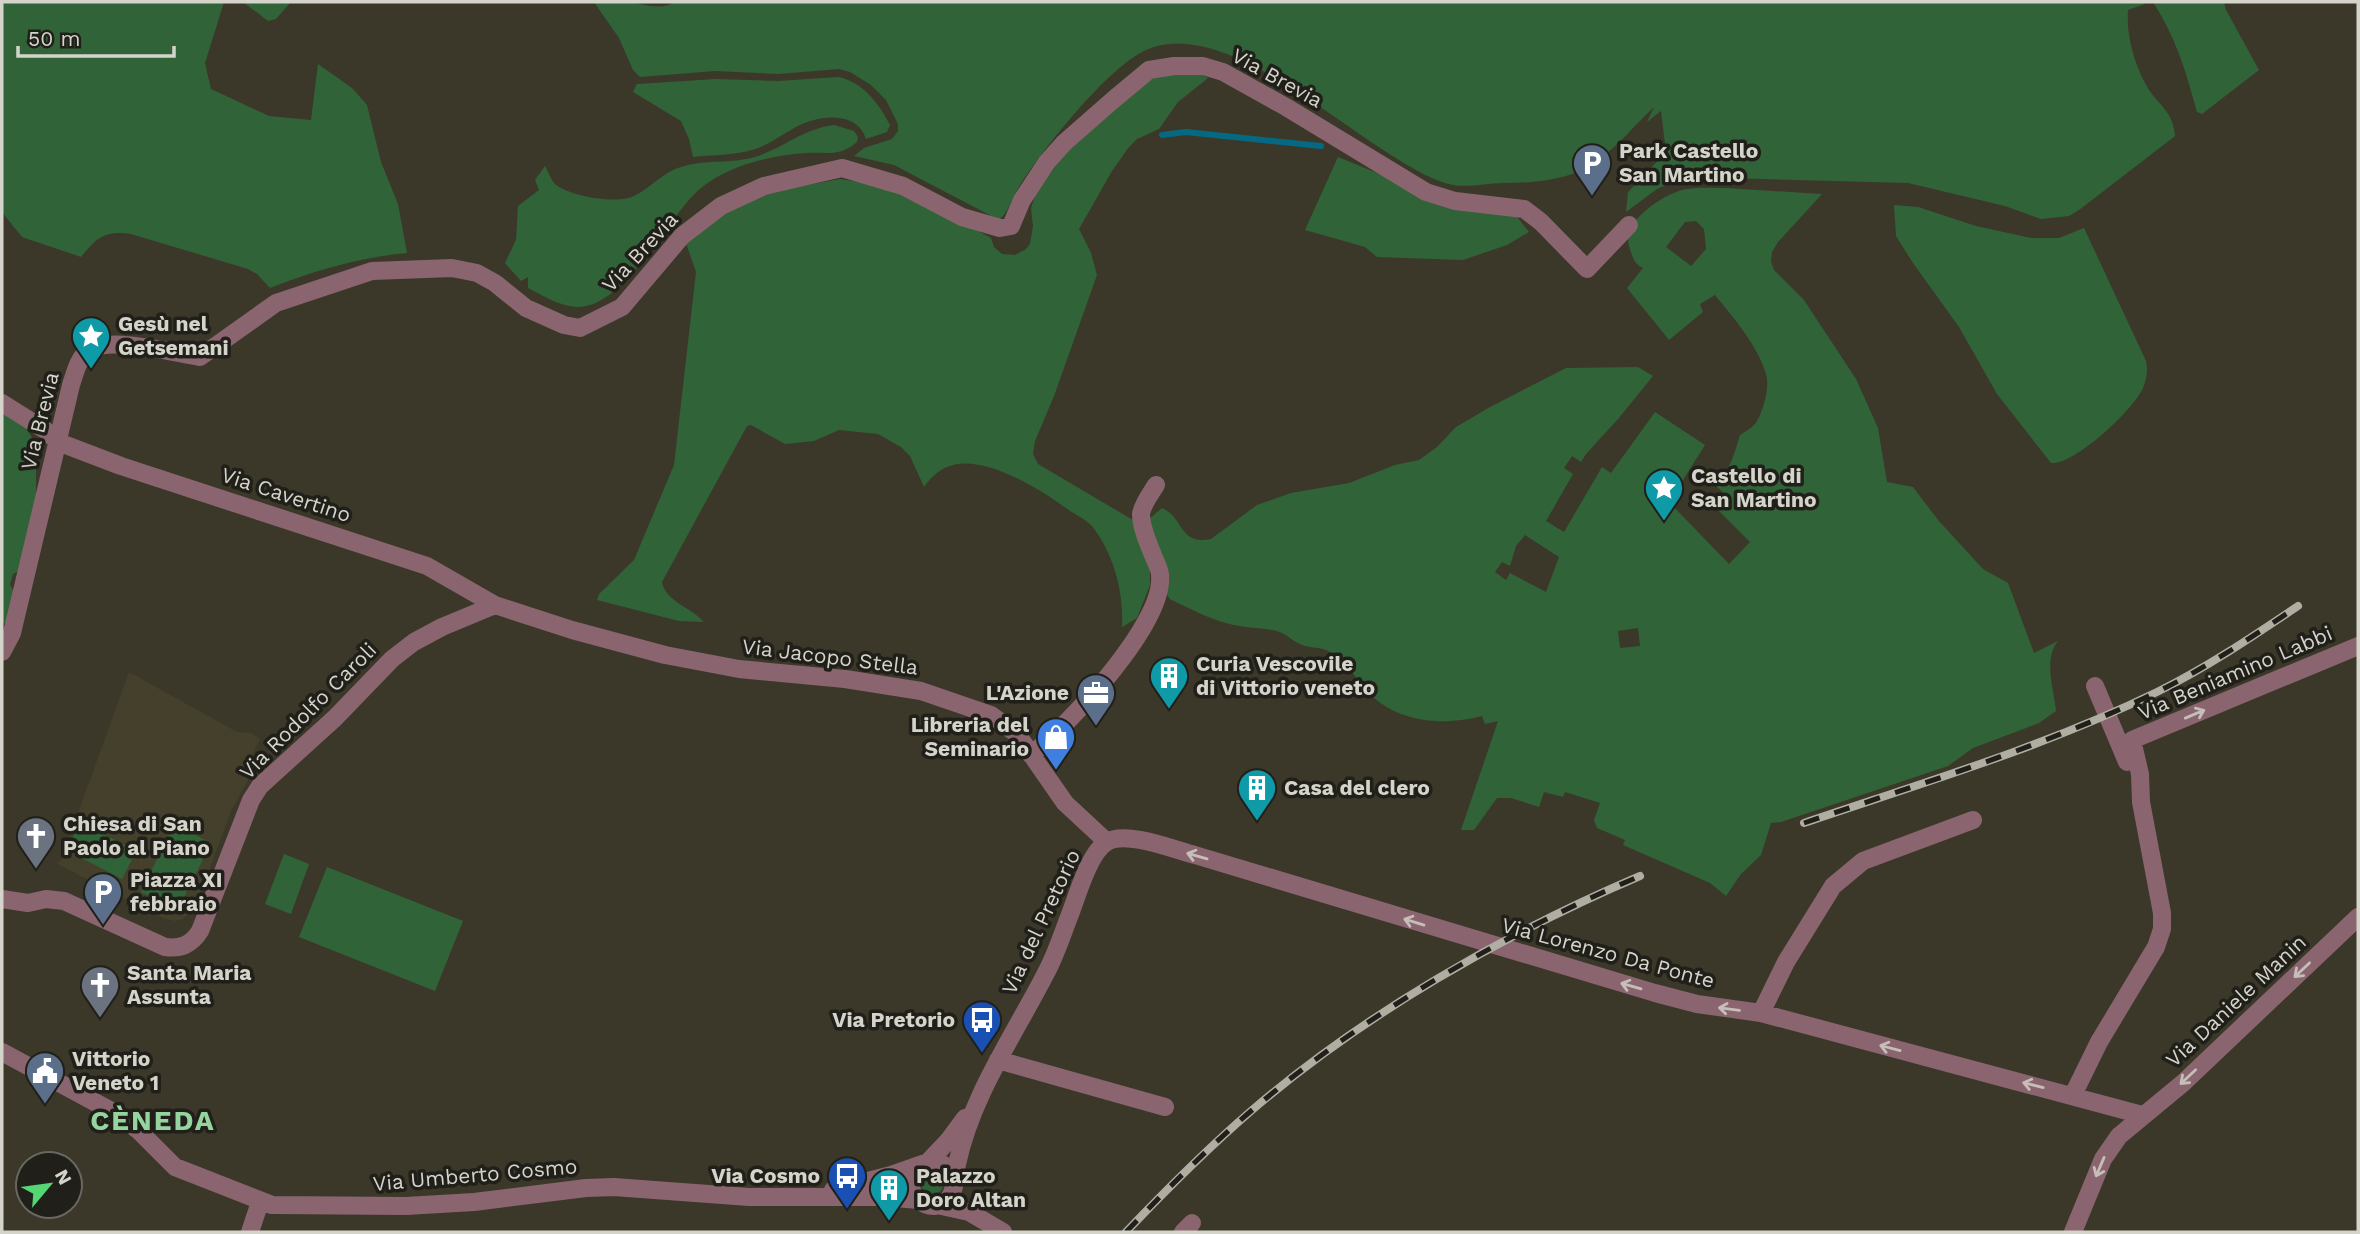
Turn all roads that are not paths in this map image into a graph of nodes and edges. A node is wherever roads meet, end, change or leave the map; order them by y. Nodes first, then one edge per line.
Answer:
1 (1629, 225) dead end
2 (2, 403) edge
3 (58, 442) junction
4 (1156, 485) dead end
5 (495, 605) junction
6 (2358, 646) edge
7 (2, 652) edge
8 (2096, 691) dead end
9 (1031, 755) junction
10 (2141, 802) junction
11 (1973, 820) dead end
12 (1107, 842) junction
13 (2, 899) edge
14 (2358, 917) edge
15 (1761, 1013) junction
16 (2, 1052) edge
17 (998, 1060) junction
18 (2073, 1095) junction
19 (979, 1098) junction
20 (1165, 1107) dead end
21 (2142, 1115) junction
22 (925, 1163) junction
23 (954, 1179) junction
24 (803, 1198) junction
25 (918, 1200) junction
26 (260, 1202) junction
27 (937, 1205) junction
28 (250, 1232) edge
29 (1003, 1232) edge
30 (2073, 1232) edge

1 - 3 street, Via Brevia
2 - 3 street, Via Cavertino
3 - 5 street, Via Cavertino
3 - 7 street, Via Brevia
4 - 9 street
5 - 9 street, Via Jacopo Stella
5 - 13 street, Via Rodolfo Caroli
10 -> 6 street, Via Beniamino Labbi
8 - 10 street
9 - 12 street, Via Jacopo Stella
10 - 18 street, Via Beniamino Labbi
11 - 15 street
15 -> 12 street, Via Lorenzo Da Ponte
12 - 17 street, Via del Pretorio
14 -> 21 street, Via Daniele Manin
18 -> 15 street, Via Lorenzo Da Ponte
16 - 26 street, Via Umberto Cosmo
17 - 19 street, Via del Pretorio
17 - 20 street
18 - 21 street, Via Lorenzo Da Ponte
19 - 22 street, Via del Pretorio
19 - 23 street, Via del Pretorio
21 -> 30 street, Via Daniele Manin
22 - 23 street
22 - 24 street, Via Umberto Cosmo
22 - 25 street
23 - 27 street
24 - 25 street, Via Umberto Cosmo
24 - 26 street, Via Umberto Cosmo
25 - 27 street
26 - 28 street
27 - 29 street

